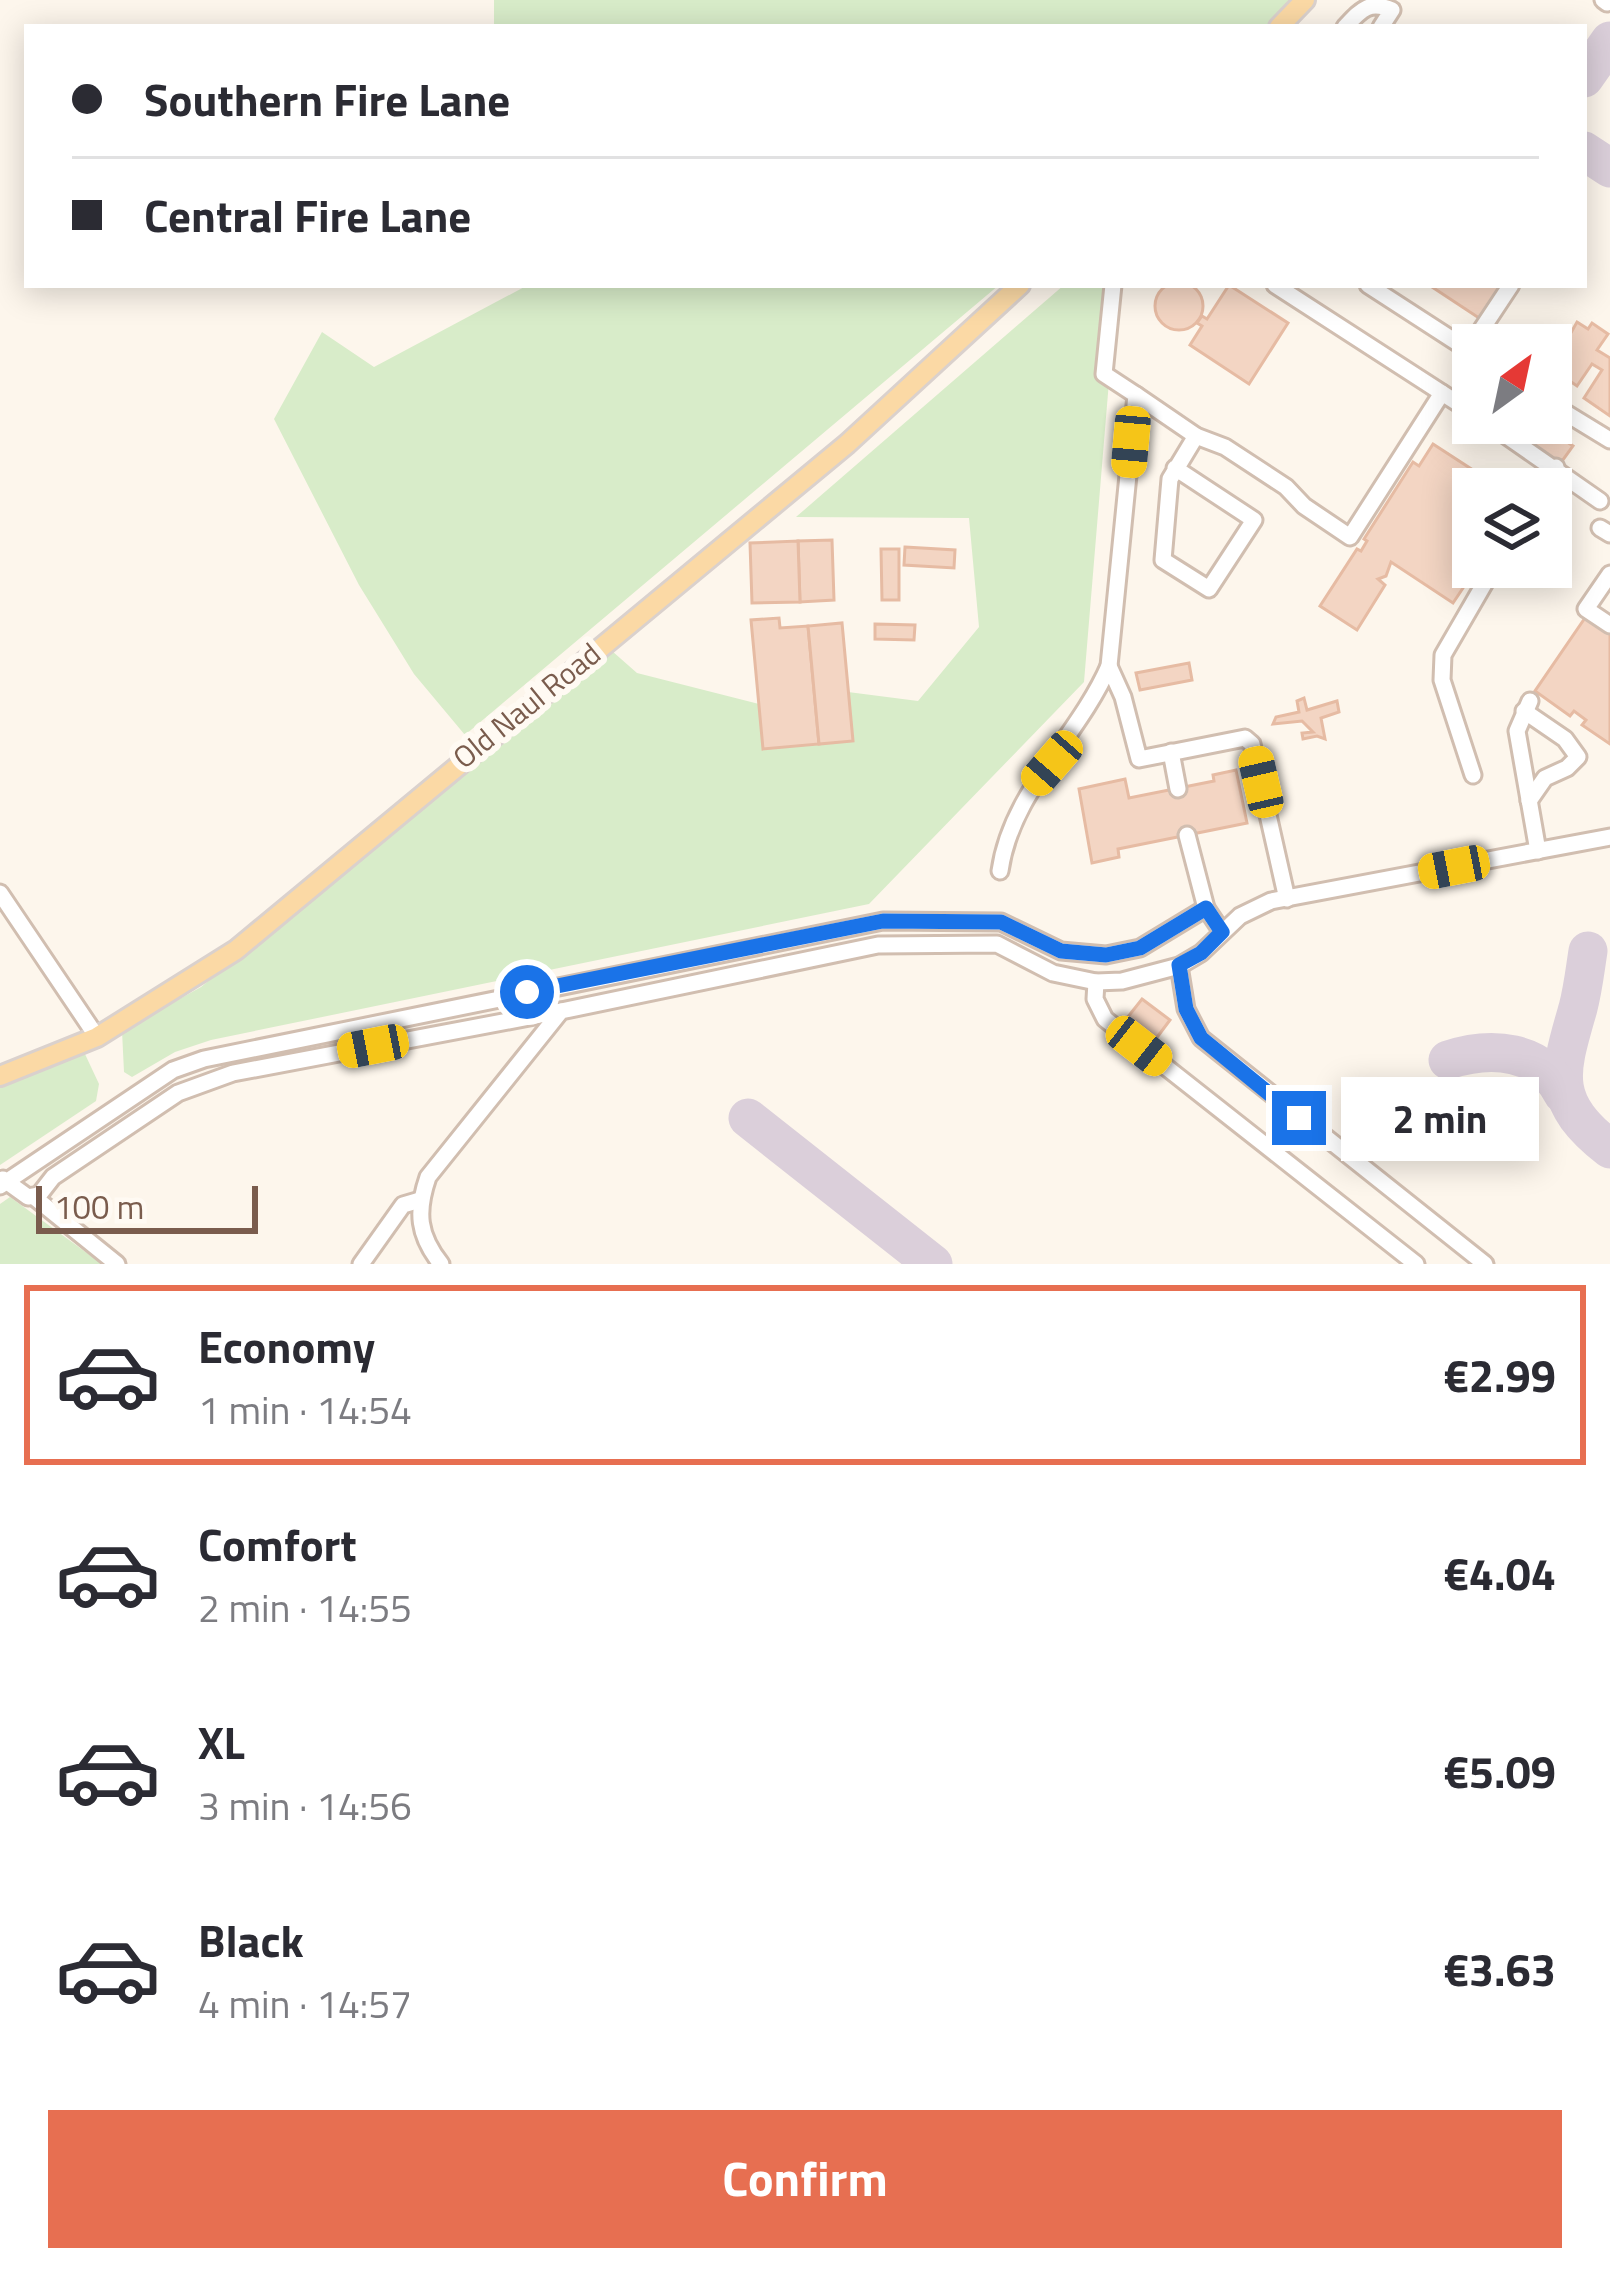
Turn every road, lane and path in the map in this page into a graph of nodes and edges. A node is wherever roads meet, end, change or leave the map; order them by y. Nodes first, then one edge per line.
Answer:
1 (1306, 0) edge
2 (1282, 24) edge
3 (1348, 24) edge
4 (1383, 24) edge
5 (1017, 288) edge
6 (1113, 288) edge
7 (1280, 288) edge
8 (1373, 288) edge
9 (1509, 288) edge
10 (1487, 324) edge
11 (1452, 339) edge
12 (1442, 393) junction
13 (1136, 395) junction
14 (1452, 399) edge
15 (1572, 418) edge
16 (1196, 436) junction
17 (1607, 441) edge
18 (1520, 444) edge
19 (1556, 467) joint
20 (1175, 468) junction
21 (1600, 501) dead end
22 (1610, 574) edge
23 (1483, 588) edge
24 (1602, 615) edge
25 (1109, 666) junction
26 (1171, 752) junction
27 (1472, 776) dead end
28 (1178, 789) dead end
29 (1528, 801) junction
30 (1187, 835) dead end
31 (1610, 837) edge
32 (1538, 851) junction
33 (1000, 871) dead end
34 (0, 893) edge
35 (1287, 899) junction
36 (1206, 908) junction
37 (1222, 932) junction
38 (1179, 965) junction
39 (1096, 982) junction
40 (561, 1011) junction
41 (97, 1037) junction
42 (0, 1076) edge
43 (3, 1182) edge
44 (34, 1197) junction
45 (420, 1200) junction
46 (117, 1264) edge
47 (361, 1264) edge
48 (441, 1264) edge
49 (1416, 1264) edge
50 (1485, 1264) edge

1 - 2 main road
3 - 4 street
5 - 41 main road, Old Naul Road
6 - 13 street
7 - 12 street
8 - 11 street
9 - 10 street
12 - 14 street
12 - 16 street
13 - 16 street
13 - 25 street
15 - 17 street
16 - 20 street
18 - 19 street
19 - 21 street
20 - 20 street
22 - 24 street
23 - 27 street
25 - 26 street
25 - 33 street
26 - 28 street
26 - 35 street
29 - 29 street
29 - 32 street
30 - 36 street
31 - 32 street
32 - 35 street
34 - 41 street
35 - 37 street
36 - 37 street
36 - 43 street
37 - 38 street
38 - 39 street
38 - 50 street
39 - 40 street
39 - 49 street
40 - 44 street
40 - 45 street
41 - 42 main road, Old Naul Road
43 - 44 street
44 - 46 street
45 - 47 street
45 - 48 street

